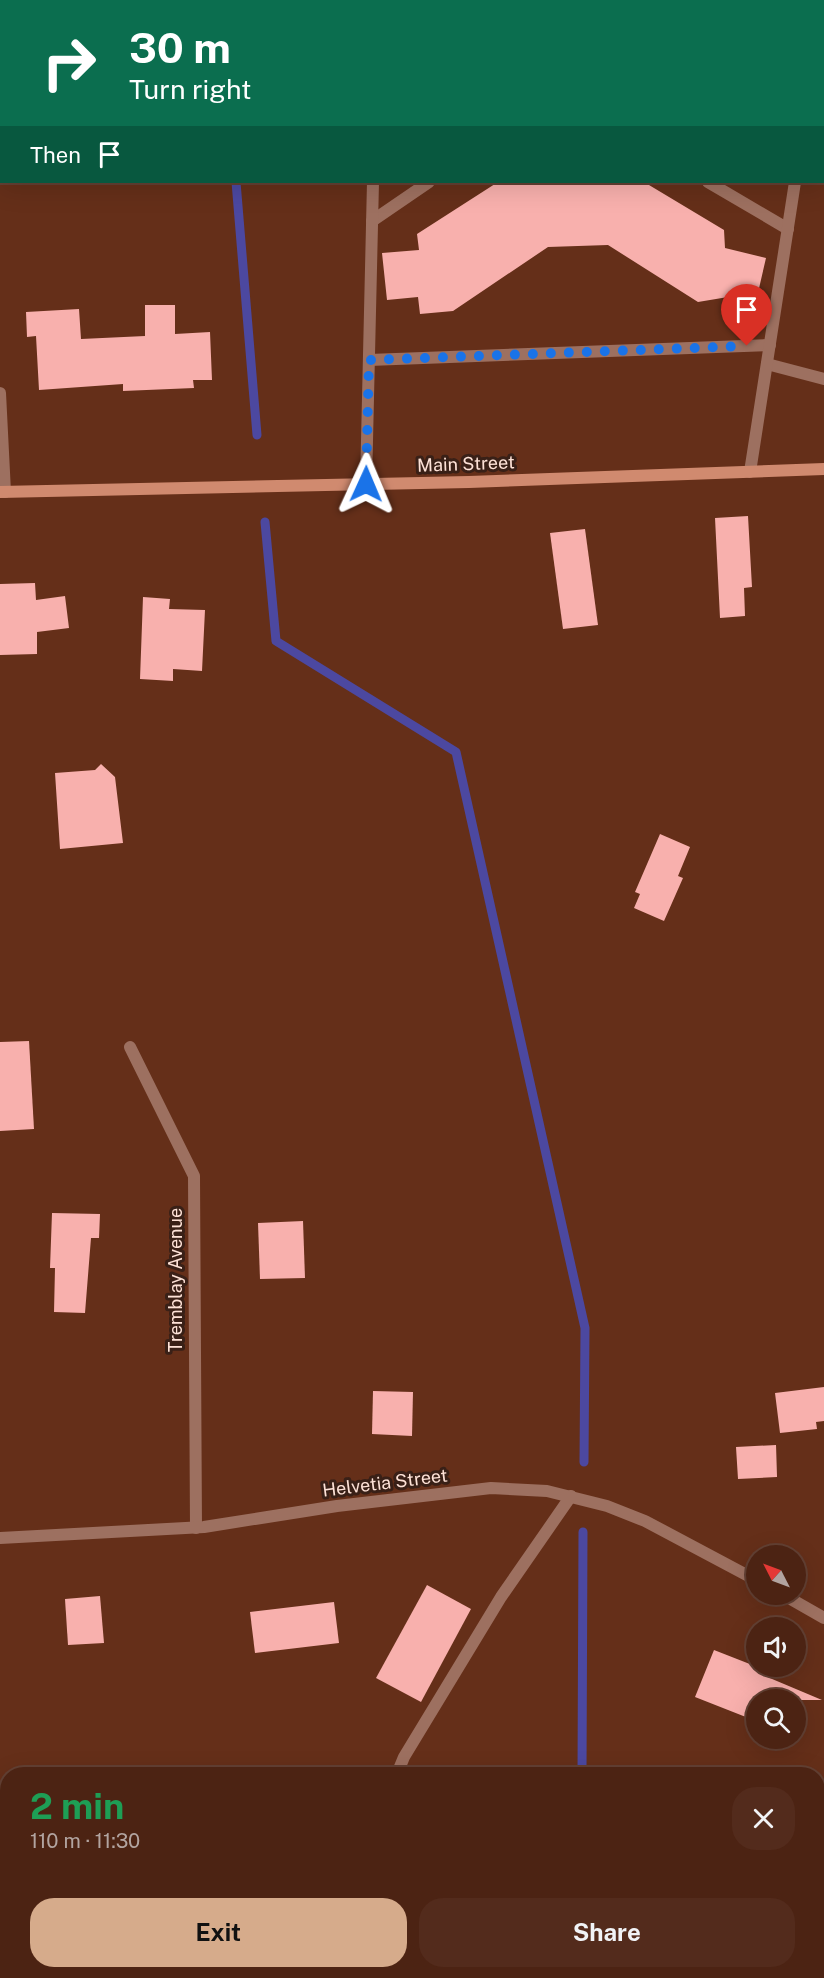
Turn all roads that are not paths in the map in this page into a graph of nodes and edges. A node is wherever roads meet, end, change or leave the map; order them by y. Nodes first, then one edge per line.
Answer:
1 (373, 183) edge
2 (428, 183) edge
3 (710, 183) edge
4 (795, 183) edge
5 (372, 221) junction
6 (788, 229) junction
7 (770, 345) junction
8 (369, 360) junction
9 (767, 364) junction
10 (824, 379) edge
11 (0, 393) edge
12 (824, 469) edge
13 (750, 472) junction
14 (366, 484) junction
15 (3, 492) edge
16 (130, 1047) dead end
17 (571, 1496) junction
18 (196, 1528) junction
19 (0, 1538) edge
20 (746, 1575) edge
21 (801, 1605) edge
22 (824, 1618) edge
23 (400, 1767) edge

1 - 5 street
2 - 5 street
3 - 6 street
4 - 6 street
5 - 8 street
6 - 7 street
7 - 8 street
7 - 9 street
8 - 14 street
9 - 10 street
9 - 13 street
11 - 15 street
12 - 13 main road, Main Street
13 - 14 main road, Main Street
14 - 15 main road, Main Street
16 - 18 street, Tremblay Avenue
17 - 18 street, Helvetia Street
17 - 20 street, Helvetia Street
17 - 23 street
18 - 19 street, Helvetia Street
21 - 22 street

